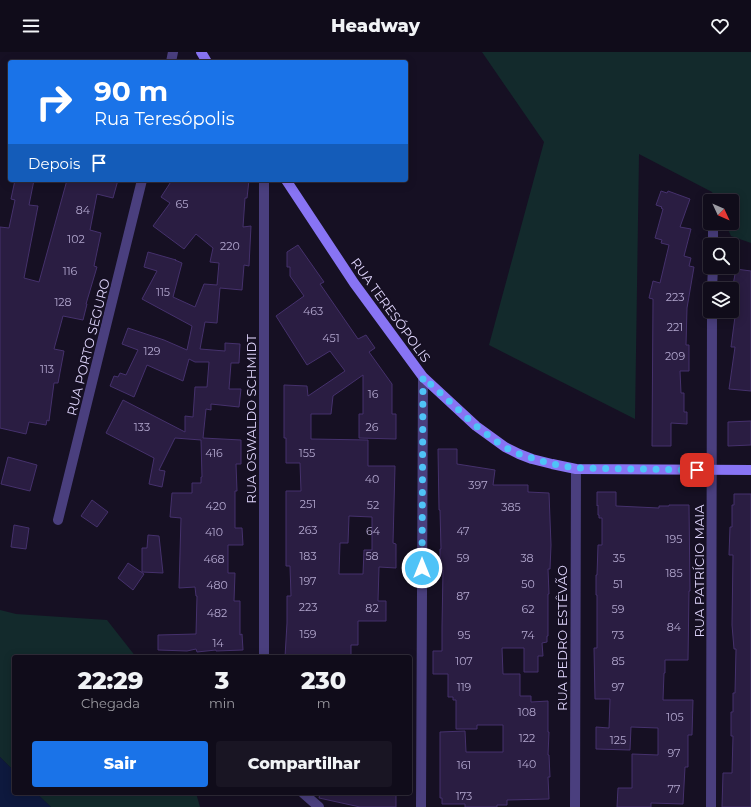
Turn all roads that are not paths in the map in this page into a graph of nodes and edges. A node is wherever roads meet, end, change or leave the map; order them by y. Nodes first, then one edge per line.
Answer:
1 (142, 182) edge
2 (264, 182) edge
3 (287, 182) edge
4 (712, 318) edge
5 (423, 377) junction
6 (576, 468) junction
7 (712, 470) junction
8 (751, 470) edge
9 (58, 520) dead end
10 (264, 655) edge
11 (305, 795) edge
12 (319, 807) edge
13 (421, 807) edge
14 (575, 807) edge
15 (711, 807) edge

1 - 9 street, RUA PORTO SEGURO
2 - 10 street, RUA OSWALDO SCHMIDT
3 - 5 street, RUA TERESÓPOLIS
4 - 7 street, RUA PATRÍCIO MAIA
5 - 6 street, RUA TERESÓPOLIS
5 - 13 street
6 - 7 street, RUA TERESÓPOLIS
6 - 14 street, RUA PEDRO ESTÊVÃO
7 - 8 street, RUA TERESÓPOLIS
7 - 15 street, RUA PATRÍCIO MAIA
11 - 12 street

